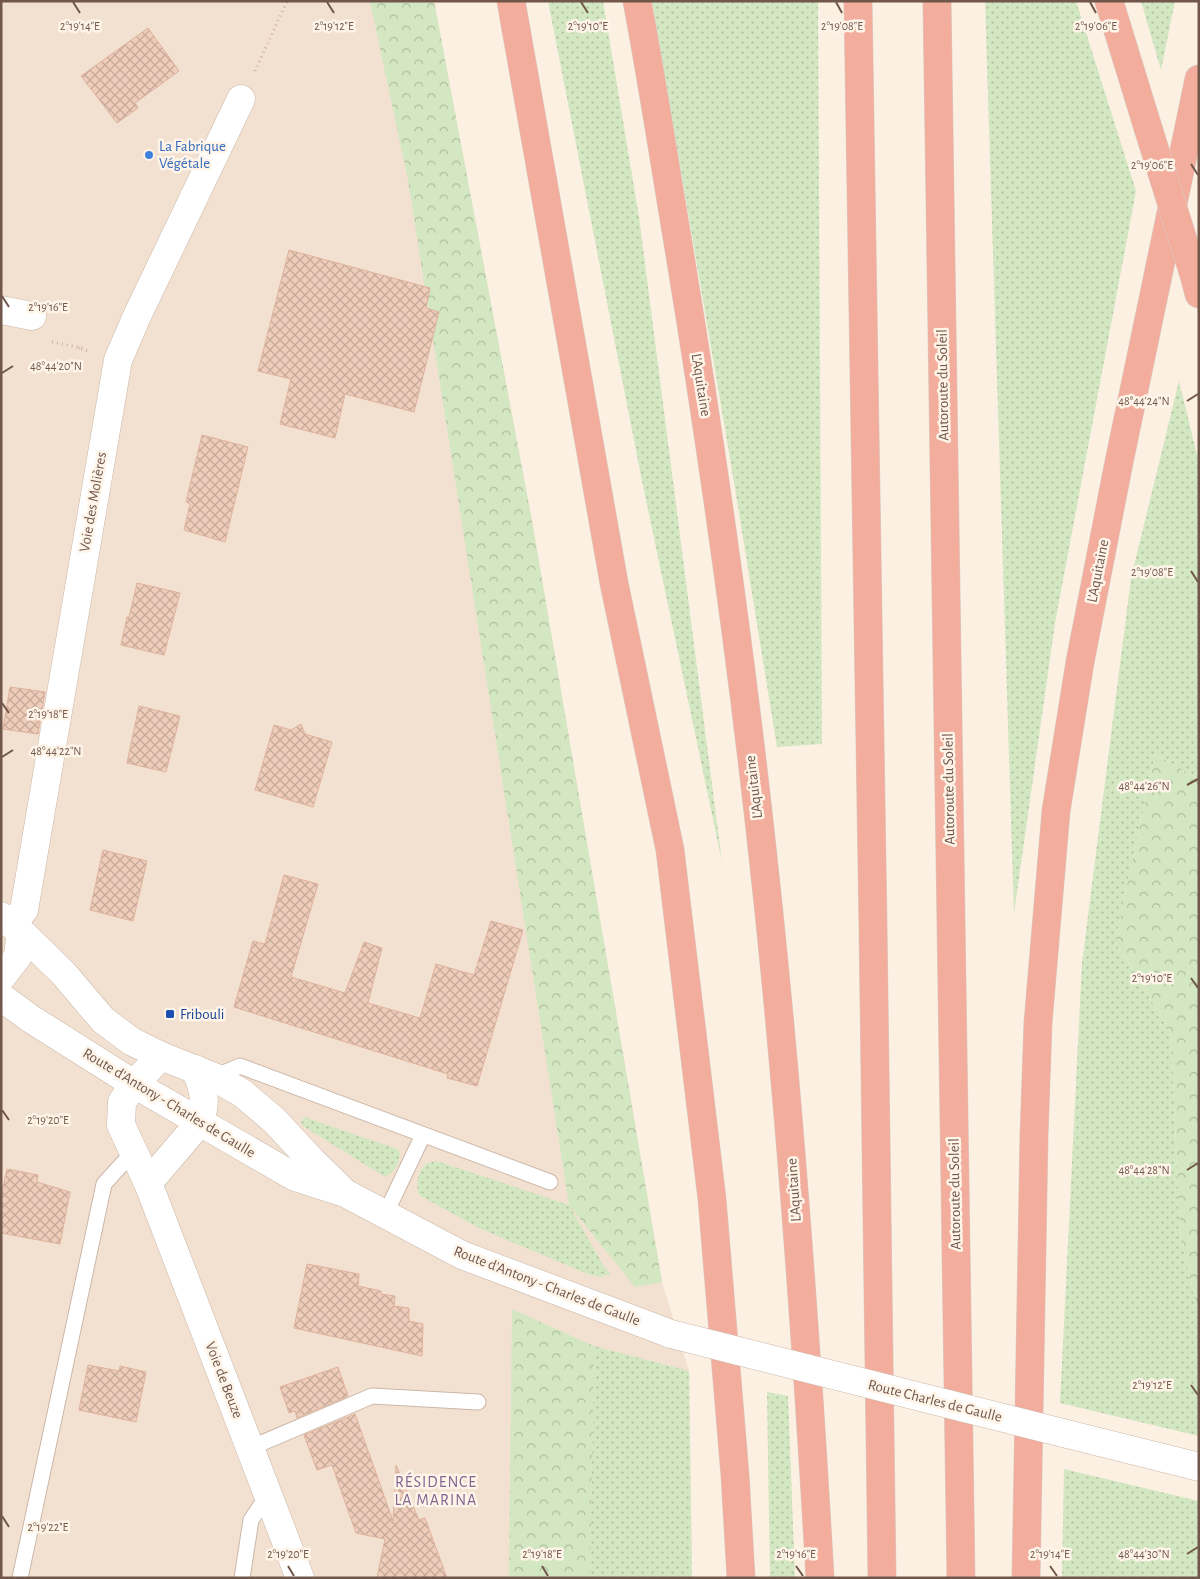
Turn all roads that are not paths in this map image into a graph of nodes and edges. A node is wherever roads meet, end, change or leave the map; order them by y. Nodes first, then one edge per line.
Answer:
1 (511, 1) edge
2 (638, 1) edge
3 (858, 1) edge
4 (937, 1) edge
5 (1109, 1) edge
6 (1199, 79) edge
7 (241, 99) road end
8 (1196, 284) edge
9 (1, 310) edge
10 (32, 316) road end
11 (11, 924) edge
12 (1, 978) edge
13 (1, 997) edge
14 (162, 1056) junction
15 (204, 1073) junction
16 (134, 1084) junction
17 (200, 1122) junction
18 (423, 1135) junction
19 (133, 1152) junction
20 (550, 1182) dead end
21 (148, 1183) junction
22 (345, 1193) junction
23 (385, 1215) junction
24 (671, 1334) joint
25 (478, 1402) dead end
26 (250, 1448) junction
27 (1199, 1467) edge
28 (268, 1495) junction
29 (20, 1578) edge
30 (242, 1578) edge
31 (300, 1578) edge
32 (741, 1578) edge
33 (820, 1578) edge
34 (882, 1578) edge
35 (961, 1578) edge
36 (1026, 1578) edge

1 - 32 highway
2 - 33 highway, L'Aquitaine
3 - 34 highway
4 - 35 highway, Autoroute du Soleil
5 - 8 highway, bridge
6 - 36 highway, L'Aquitaine
7 - 11 street, Voie des Molières
9 - 10 street
11 - 12 street
11 - 14 street, Route d'Antony - Charles de Gaulle
13 - 16 street, Route d'Antony - Charles de Gaulle
14 - 15 street, Route d'Antony - Charles de Gaulle
14 - 16 street, Voie de Beuze
15 - 17 street
15 - 18 lane
15 - 22 street, Route d'Antony - Charles de Gaulle
16 - 17 street, Route d'Antony - Charles de Gaulle
16 - 19 street, Voie de Beuze
17 - 21 street
17 - 22 street, Route d'Antony - Charles de Gaulle
18 - 20 lane
18 - 23 lane
19 - 21 street, Voie de Beuze
19 - 29 lane
21 - 26 street, Voie de Beuze
22 - 23 street, Route d'Antony - Charles de Gaulle
23 - 24 street, Route d'Antony - Charles de Gaulle
24 - 27 street, Route Charles de Gaulle, bridge
25 - 26 lane
26 - 28 street, Voie de Beuze
28 - 30 lane
28 - 31 street, Voie de Beuze

